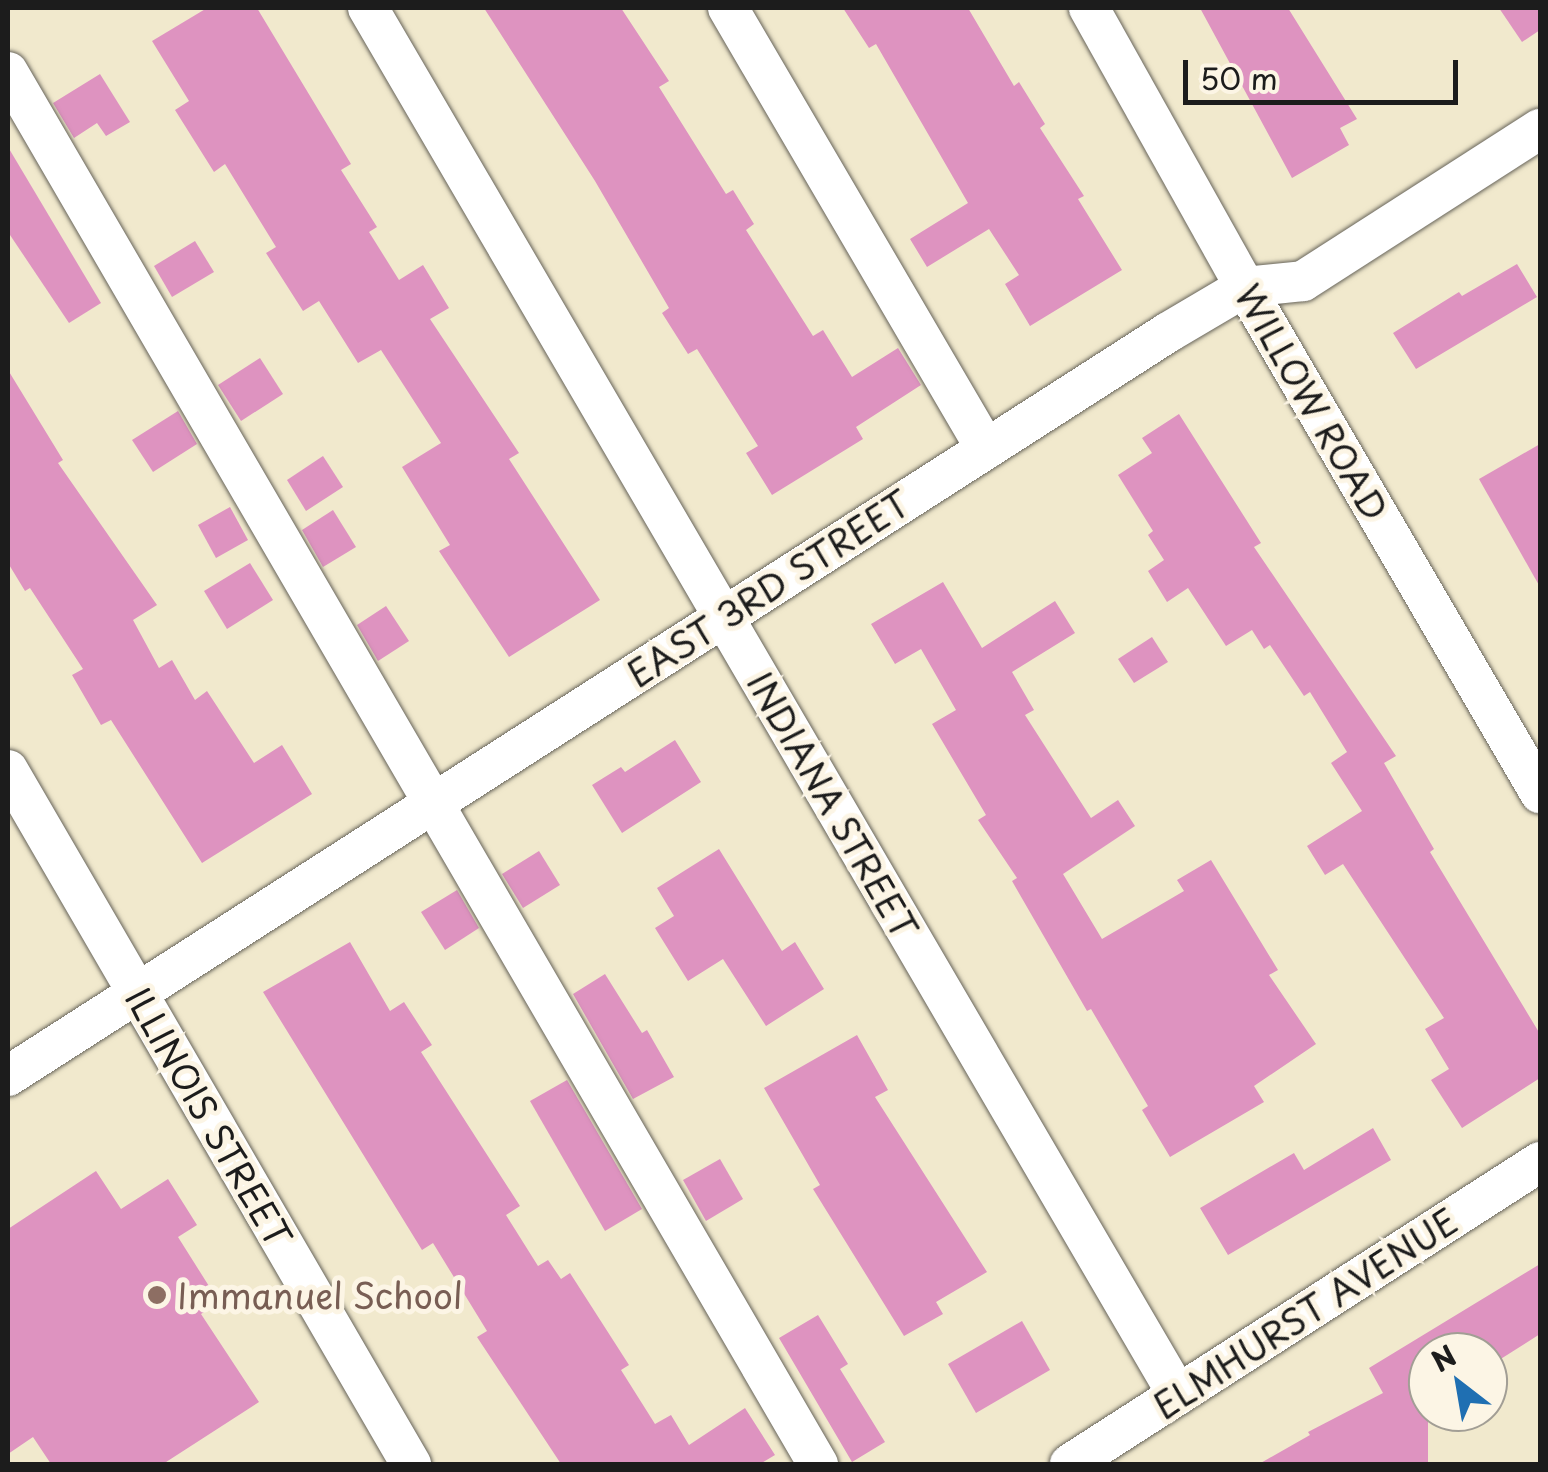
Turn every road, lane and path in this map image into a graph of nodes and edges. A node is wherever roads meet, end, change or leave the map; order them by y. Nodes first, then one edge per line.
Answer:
1 (368, 8) edge
2 (728, 8) edge
3 (1089, 8) edge
4 (8, 72) edge
5 (1540, 129) edge
6 (1245, 287) junction
7 (986, 450) junction
8 (724, 617) junction
9 (8, 770) edge
10 (1540, 793) edge
11 (432, 803) junction
12 (136, 992) junction
13 (8, 1076) edge
14 (1540, 1162) edge
15 (1178, 1395) junction
16 (411, 1464) edge
17 (818, 1464) edge
18 (1070, 1464) edge

1 - 8 street, INDIANA STREET
2 - 7 street
3 - 6 street, WILLOW ROAD
4 - 11 street
5 - 6 street, EAST 3RD STREET
6 - 7 street, EAST 3RD STREET
6 - 10 street, WILLOW ROAD
7 - 8 street, EAST 3RD STREET
8 - 11 street, EAST 3RD STREET
8 - 15 street, INDIANA STREET
9 - 12 street, ILLINOIS STREET
11 - 12 street, EAST 3RD STREET
11 - 17 street
12 - 13 street, EAST 3RD STREET
12 - 16 street, ILLINOIS STREET
14 - 15 street, ELMHURST AVENUE
15 - 18 street, ELMHURST AVENUE

